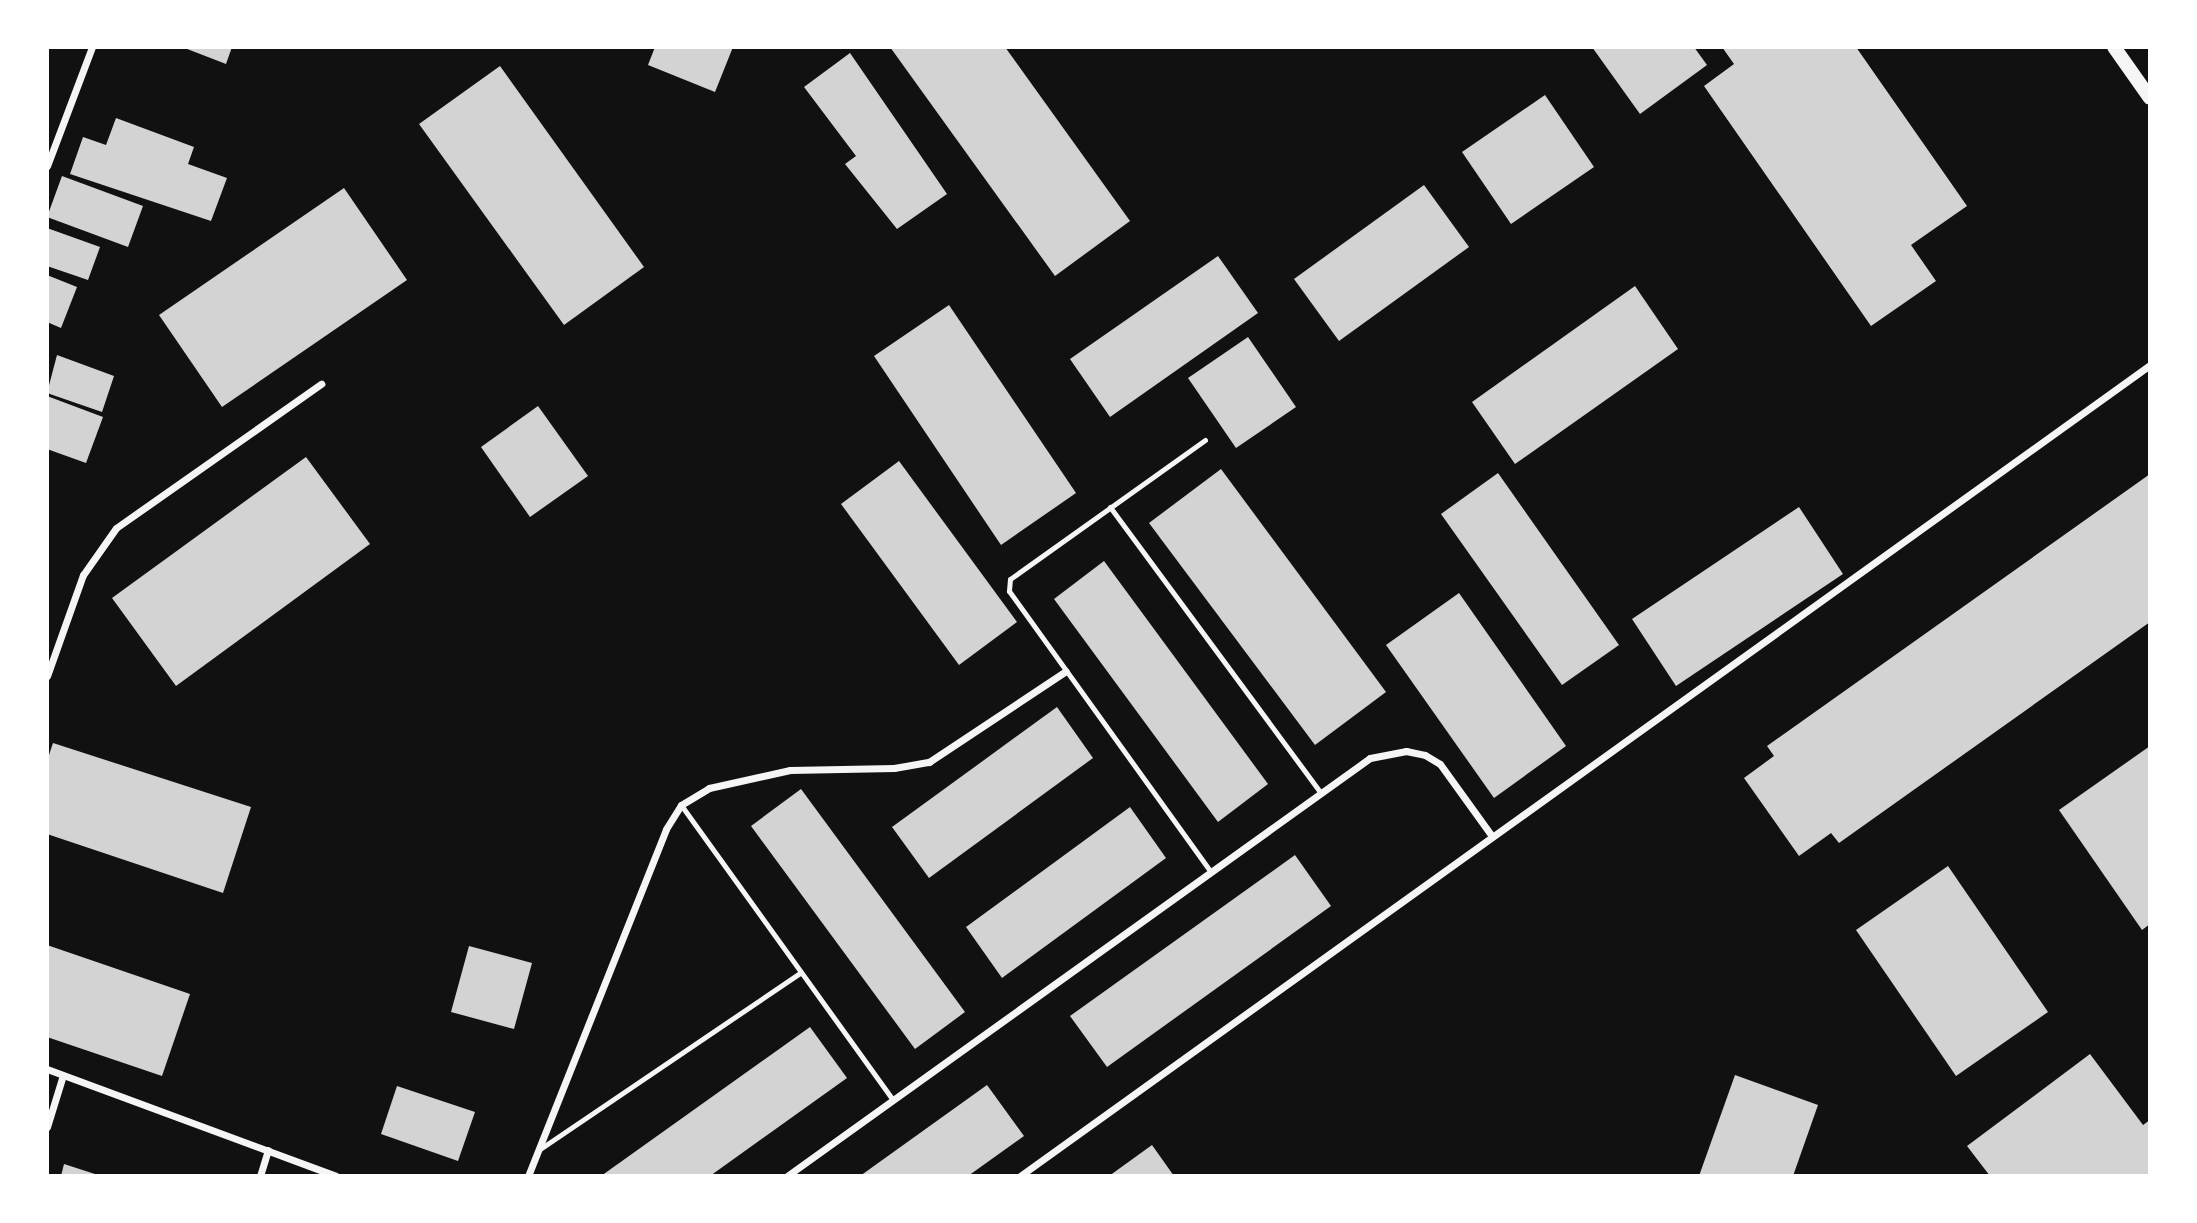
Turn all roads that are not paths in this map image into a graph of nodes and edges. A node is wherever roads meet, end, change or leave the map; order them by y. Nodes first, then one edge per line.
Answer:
1 (92, 47) edge
2 (2113, 47) edge
3 (2150, 98) edge
4 (47, 166) edge
5 (2150, 365) edge
6 (321, 384) dead end
7 (1205, 440) dead end
8 (1110, 508) junction
9 (1066, 671) junction
10 (47, 676) edge
11 (1321, 793) junction
12 (681, 805) junction
13 (1492, 836) junction
14 (1211, 872) junction
15 (801, 972) junction
16 (47, 1069) edge
17 (63, 1075) junction
18 (893, 1100) junction
19 (47, 1127) edge
20 (268, 1150) junction
21 (539, 1150) junction
22 (260, 1176) edge
23 (336, 1176) edge
24 (528, 1176) edge
25 (787, 1176) edge
26 (1020, 1176) edge

1 - 4 street
2 - 3 main road
5 - 13 street
6 - 10 street
7 - 8 lane
8 - 9 lane
8 - 11 lane
9 - 12 street
9 - 14 lane
11 - 13 street
11 - 14 street
12 - 15 lane
12 - 21 street
13 - 26 street
14 - 18 street
15 - 18 lane
15 - 21 lane
16 - 17 street
17 - 19 street
17 - 20 street
18 - 25 street
20 - 22 street
20 - 23 street
21 - 24 street

